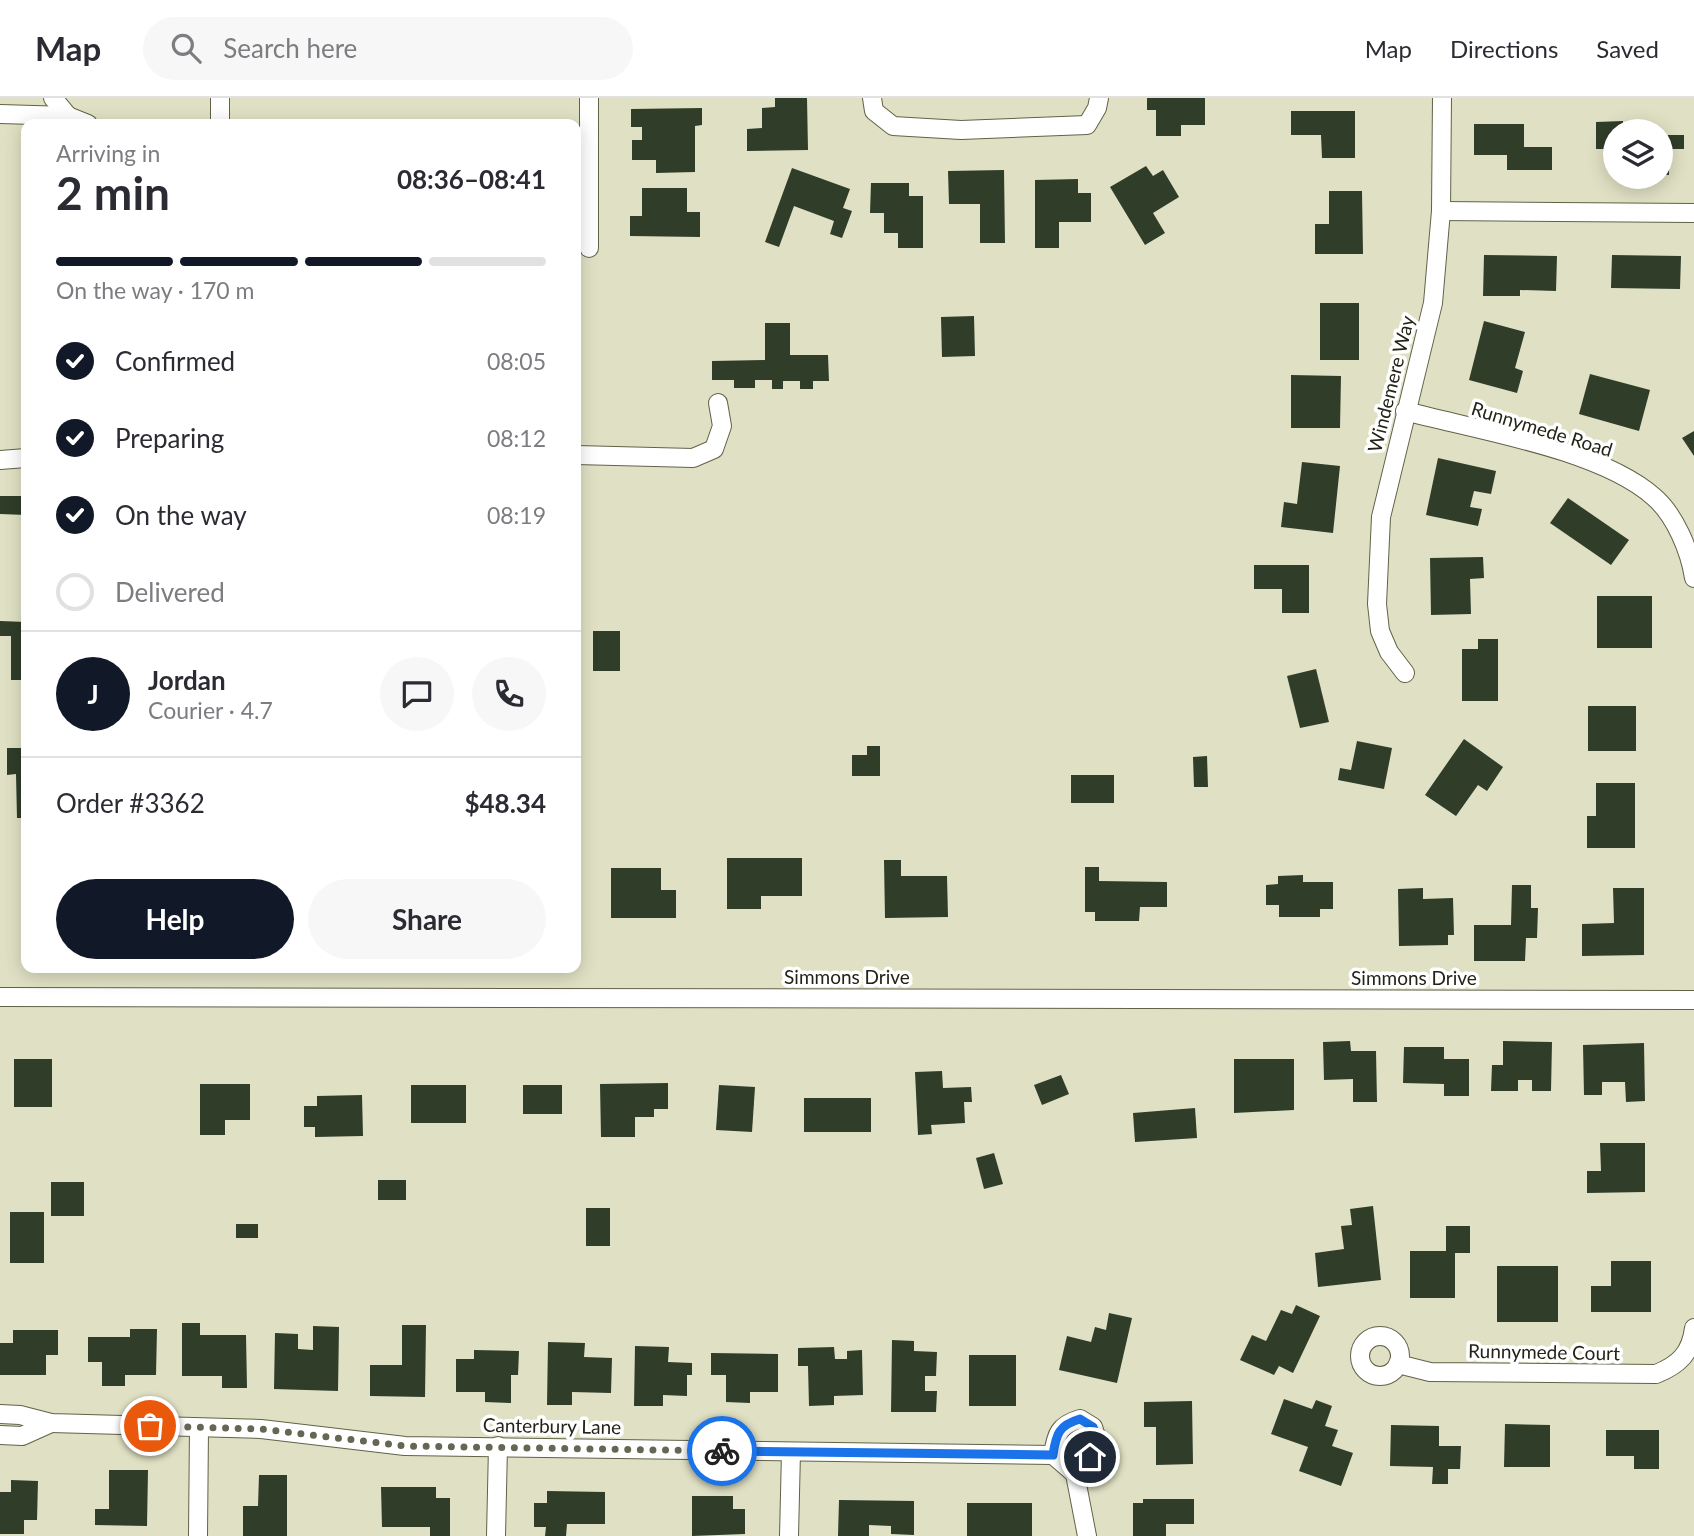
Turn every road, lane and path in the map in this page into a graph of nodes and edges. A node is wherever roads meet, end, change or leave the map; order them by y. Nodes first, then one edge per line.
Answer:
1 (53, 98) edge
2 (220, 98) edge
3 (589, 98) edge
4 (872, 98) edge
5 (1098, 98) edge
6 (1442, 98) edge
7 (0, 114) edge
8 (68, 116) junction
9 (76, 119) edge
10 (220, 119) edge
11 (582, 141) edge
12 (1441, 211) junction
13 (1694, 214) edge
14 (589, 248) dead end
15 (718, 403) dead end
16 (1405, 411) junction
17 (581, 455) edge
18 (21, 458) edge
19 (0, 460) edge
20 (1694, 578) edge
21 (1405, 673) dead end
22 (0, 997) edge
23 (1694, 1000) edge
24 (1694, 1328) edge
25 (1398, 1364) dead end
26 (0, 1414) edge
27 (51, 1423) junction
28 (199, 1428) junction
29 (0, 1435) edge
30 (498, 1446) junction
31 (791, 1452) junction
32 (1053, 1455) junction
33 (1074, 1474) junction
34 (198, 1536) edge
35 (496, 1536) edge
36 (789, 1536) edge
37 (1087, 1536) edge

1 - 8 street
2 - 10 street
3 - 11 street
4 - 5 street
6 - 12 street, Windemere Way
7 - 8 street
8 - 9 street
11 - 14 street
12 - 13 street
12 - 16 street, Windemere Way
15 - 17 street
16 - 20 street, Runnymede Road
16 - 21 street, Windemere Way
18 - 19 street
22 - 23 street, Simmons Drive
24 - 25 street, Runnymede Court
26 - 27 street, Canterbury Lane
27 - 28 street, Canterbury Lane
27 - 29 street, Canterbury Lane
28 - 30 street, Canterbury Lane
28 - 34 street
30 - 31 street, Canterbury Lane
30 - 35 street
31 - 32 street, Canterbury Lane
31 - 36 street
32 - 33 street
32 - 33 street
33 - 37 street

